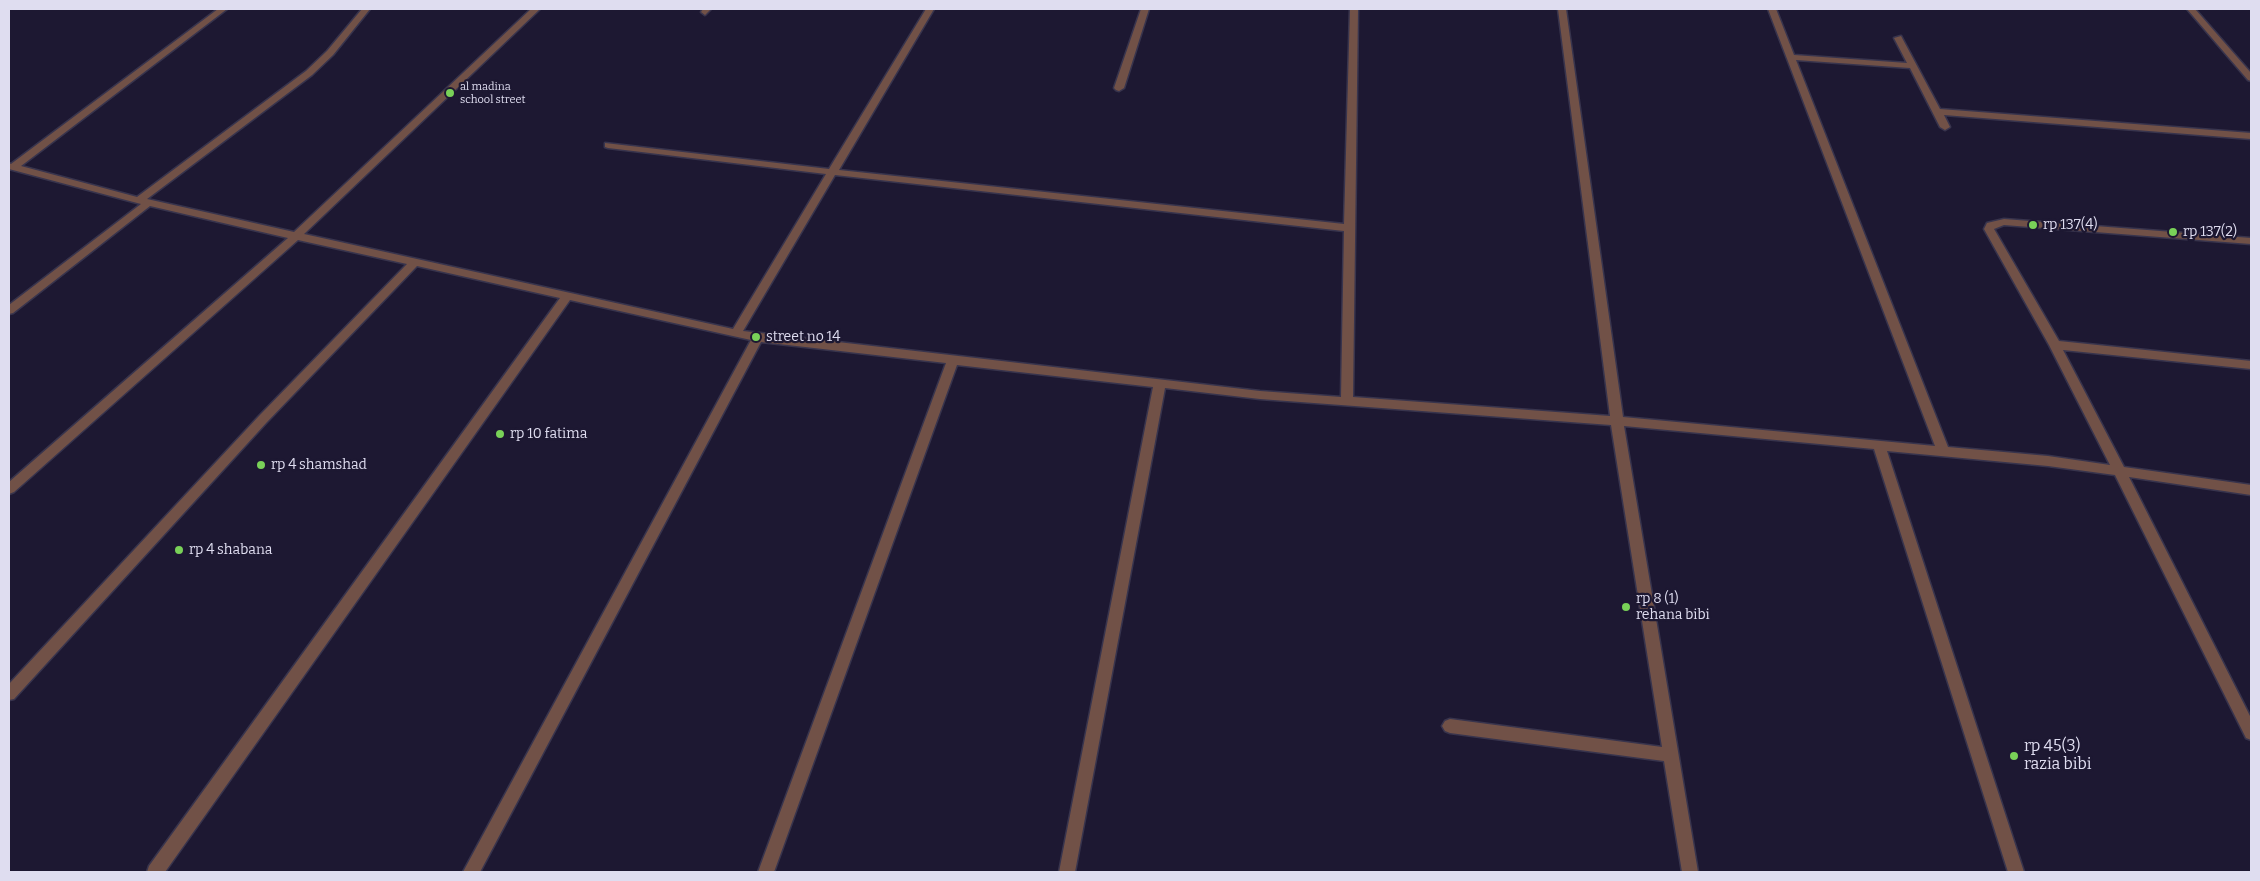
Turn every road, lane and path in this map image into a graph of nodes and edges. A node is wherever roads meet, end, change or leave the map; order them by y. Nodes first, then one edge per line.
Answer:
1 (223, 9) edge
2 (366, 9) edge
3 (536, 9) edge
4 (930, 9) edge
5 (1144, 9) edge
6 (1354, 9) edge
7 (1562, 9) edge
8 (1772, 9) edge
9 (2191, 9) edge
10 (1898, 38) dead end
11 (1790, 57) junction
12 (1913, 66) junction
13 (2251, 78) edge
14 (1119, 88) dead end
15 (1937, 112) junction
16 (1945, 127) dead end
17 (2251, 136) edge
18 (608, 145) dead end
19 (11, 167) edge
20 (832, 172) junction
21 (143, 202) junction
22 (1348, 228) junction
23 (296, 236) junction
24 (2251, 241) edge
25 (415, 262) junction
26 (568, 296) junction
27 (9, 310) edge
28 (736, 333) junction
29 (758, 338) junction
30 (2054, 345) junction
31 (953, 360) junction
32 (2251, 365) edge
33 (1160, 384) junction
34 (1347, 402) junction
35 (1617, 422) junction
36 (1878, 446) junction
37 (1944, 452) junction
38 (2120, 472) junction
39 (9, 489) edge
40 (2251, 490) edge
41 (9, 694) edge
42 (1450, 726) dead end
43 (2251, 733) edge
44 (1671, 755) junction
45 (155, 872) edge
46 (471, 872) edge
47 (766, 872) edge
48 (1067, 872) edge
49 (1690, 872) edge
50 (2016, 872) edge

1 - 19 street
2 - 21 street
3 - 23 street
4 - 20 street
5 - 14 street
6 - 22 street
7 - 35 street
8 - 11 street
9 - 13 street
10 - 12 street
11 - 12 street
11 - 37 street
12 - 15 street
15 - 16 street
15 - 17 street
18 - 20 street
19 - 21 street
20 - 22 street
20 - 28 street
21 - 23 street
21 - 27 street
22 - 34 street
23 - 25 street
23 - 39 street
24 - 30 street
25 - 26 street
25 - 41 street
26 - 28 street
26 - 45 street
28 - 29 street
29 - 31 street
29 - 46 street
30 - 32 street
30 - 38 street
31 - 33 street
31 - 47 street
33 - 34 street
33 - 48 street
34 - 35 street
35 - 36 street
35 - 44 street
36 - 37 street
36 - 50 street
37 - 38 street
38 - 40 street
38 - 43 street
42 - 44 street
44 - 49 street

